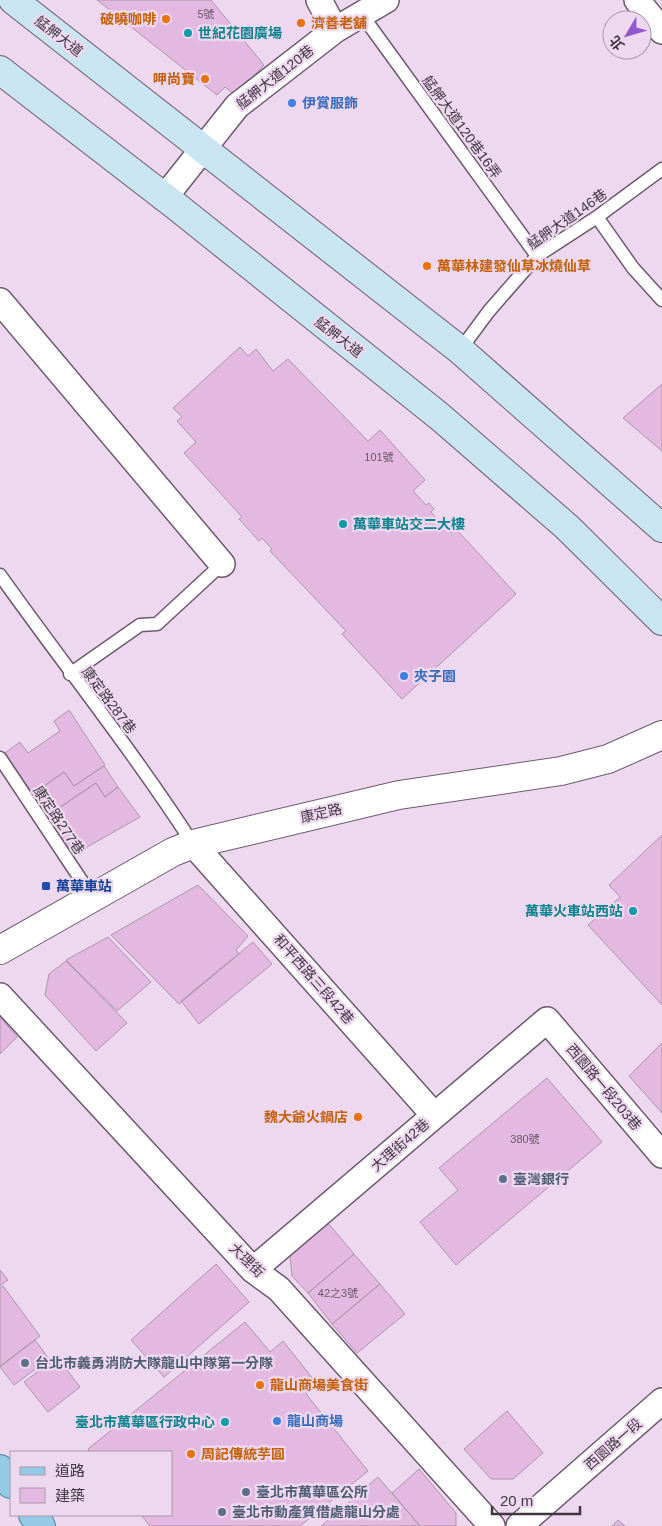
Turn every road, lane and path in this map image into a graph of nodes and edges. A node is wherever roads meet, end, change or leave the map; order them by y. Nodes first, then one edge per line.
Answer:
1 (14, 0) edge
2 (319, 0) edge
3 (386, 0) edge
4 (637, 0) edge
5 (362, 15) junction
6 (335, 30) junction
7 (662, 30) edge
8 (0, 70) edge
9 (202, 150) junction
10 (662, 169) edge
11 (164, 198) junction
12 (597, 218) junction
13 (537, 256) junction
14 (662, 300) edge
15 (1, 304) edge
16 (460, 350) junction
17 (659, 521) edge
18 (222, 564) joint
19 (0, 575) edge
20 (662, 621) edge
21 (70, 674) junction
22 (662, 735) edge
23 (0, 758) edge
24 (194, 844) junction
25 (93, 898) junction
26 (0, 950) edge
27 (0, 996) edge
28 (547, 1020) joint
29 (434, 1115) junction
30 (662, 1155) edge
31 (253, 1270) junction
32 (662, 1401) edge
33 (0, 1469) edge
34 (10, 1483) edge
35 (492, 1526) edge
36 (519, 1526) edge

1 - 9 main road, 艋舺大道
2 - 6 street
3 - 5 street, 艋舺大道120巷
4 - 7 street
5 - 6 street, 艋舺大道120巷
5 - 13 lane, 艋舺大道120巷16弄
6 - 9 street, 艋舺大道120巷
8 - 11 main road, 艋舺大道
9 - 11 street, 艋舺大道120巷
9 - 16 main road, 艋舺大道
10 - 12 lane, 艋舺大道146巷
11 - 20 main road, 艋舺大道
12 - 13 lane, 艋舺大道146巷
12 - 14 lane
13 - 16 lane, 艋舺大道146巷
15 - 18 street
16 - 17 main road, 艋舺大道
18 - 21 lane
19 - 21 lane, 康定路287巷
21 - 24 lane, 康定路287巷
22 - 24 street, 康定路
23 - 25 lane, 康定路277巷
24 - 25 street, 康定路
24 - 29 street, 和平西路三段42巷
25 - 26 street, 康定路
27 - 31 street, 大理街
28 - 29 street, 大理街42巷
28 - 30 street, 西園路一段203巷
29 - 31 street, 大理街42巷
31 - 35 street, 大理街
32 - 36 street, 西園路一段
33 - 34 main road

